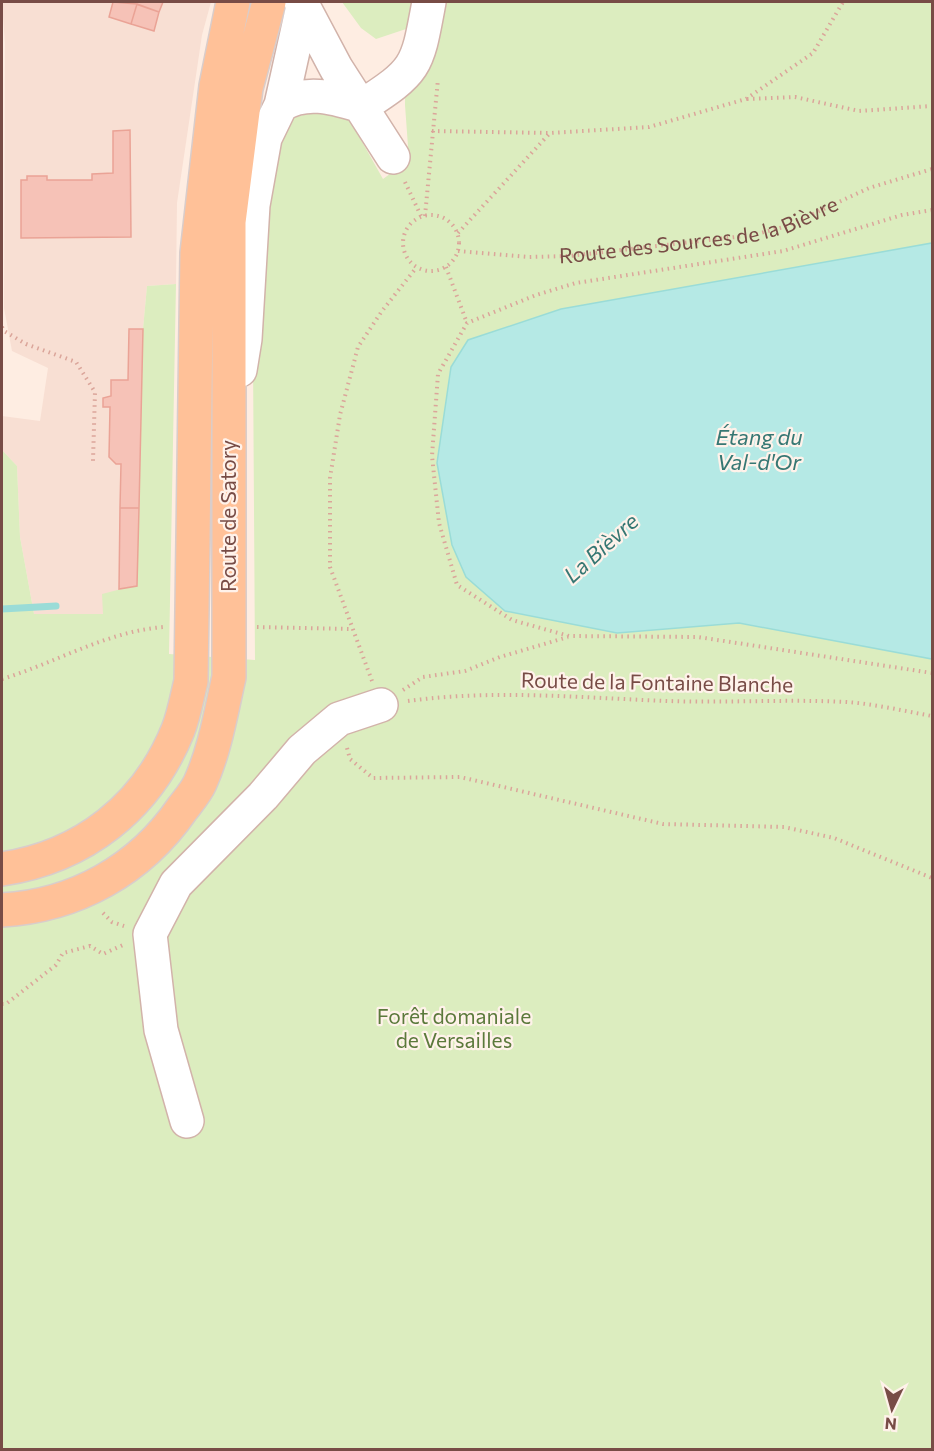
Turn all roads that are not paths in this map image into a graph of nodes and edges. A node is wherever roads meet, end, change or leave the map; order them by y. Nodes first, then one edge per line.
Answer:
1 (232, 2) edge
2 (269, 2) edge
3 (429, 2) edge
4 (302, 4) edge
5 (281, 105) junction
6 (362, 106) junction
7 (393, 157) road end
8 (229, 443) junction
9 (381, 705) road end
10 (2, 869) edge
11 (2, 910) edge
12 (187, 1121) dead end

1 - 10 main road, Route de Satory
2 - 8 main road, Route de Satory
3 - 6 street
4 - 5 street
4 - 6 street
5 - 6 street
5 - 8 street
6 - 7 street
8 - 11 main road, Route de Satory
9 - 12 street

